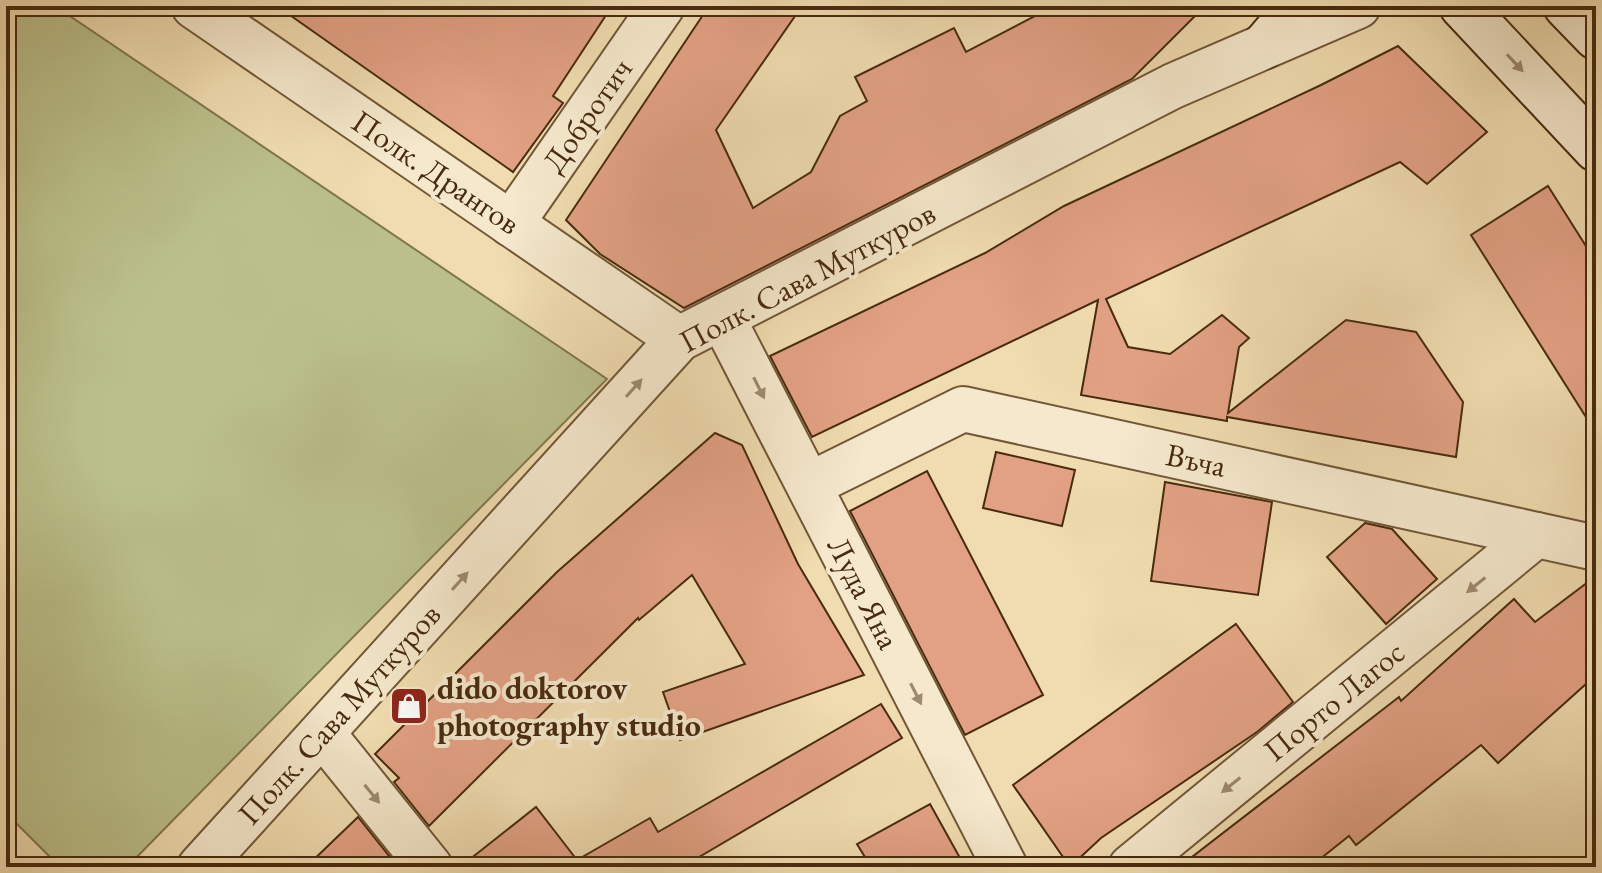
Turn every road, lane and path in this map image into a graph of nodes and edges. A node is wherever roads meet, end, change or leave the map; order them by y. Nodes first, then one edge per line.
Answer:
1 (194, 6) edge
2 (662, 6) edge
3 (1295, 6) edge
4 (1358, 6) edge
5 (1462, 6) edge
6 (1566, 6) edge
7 (1596, 37) edge
8 (1264, 46) junction
9 (1596, 149) edge
10 (511, 224) junction
11 (723, 319) junction
12 (679, 339) junction
13 (809, 485) junction
14 (1536, 535) junction
15 (1596, 548) edge
16 (323, 734) junction
17 (200, 867) edge
18 (430, 867) edge
19 (1005, 867) edge
20 (1131, 867) edge

1 - 10 street, Полк. Дрангов
2 - 10 street, Добротич
3 - 8 street
4 - 8 street, Полк. Сава Муткуров
5 -> 9 street
6 - 7 street
8 - 11 street, Полк. Сава Муткуров
10 - 12 street, Полк. Дрангов
11 - 12 street, Полк. Сава Муткуров
11 -> 13 street, Луда Яна
16 -> 12 street, Полк. Сава Муткуров
13 - 14 street, Въча
13 -> 19 street, Луда Яна
14 - 15 street, Въча
14 -> 20 street, Порто Лагос
16 - 17 street, Полк. Сава Муткуров
16 -> 18 street

